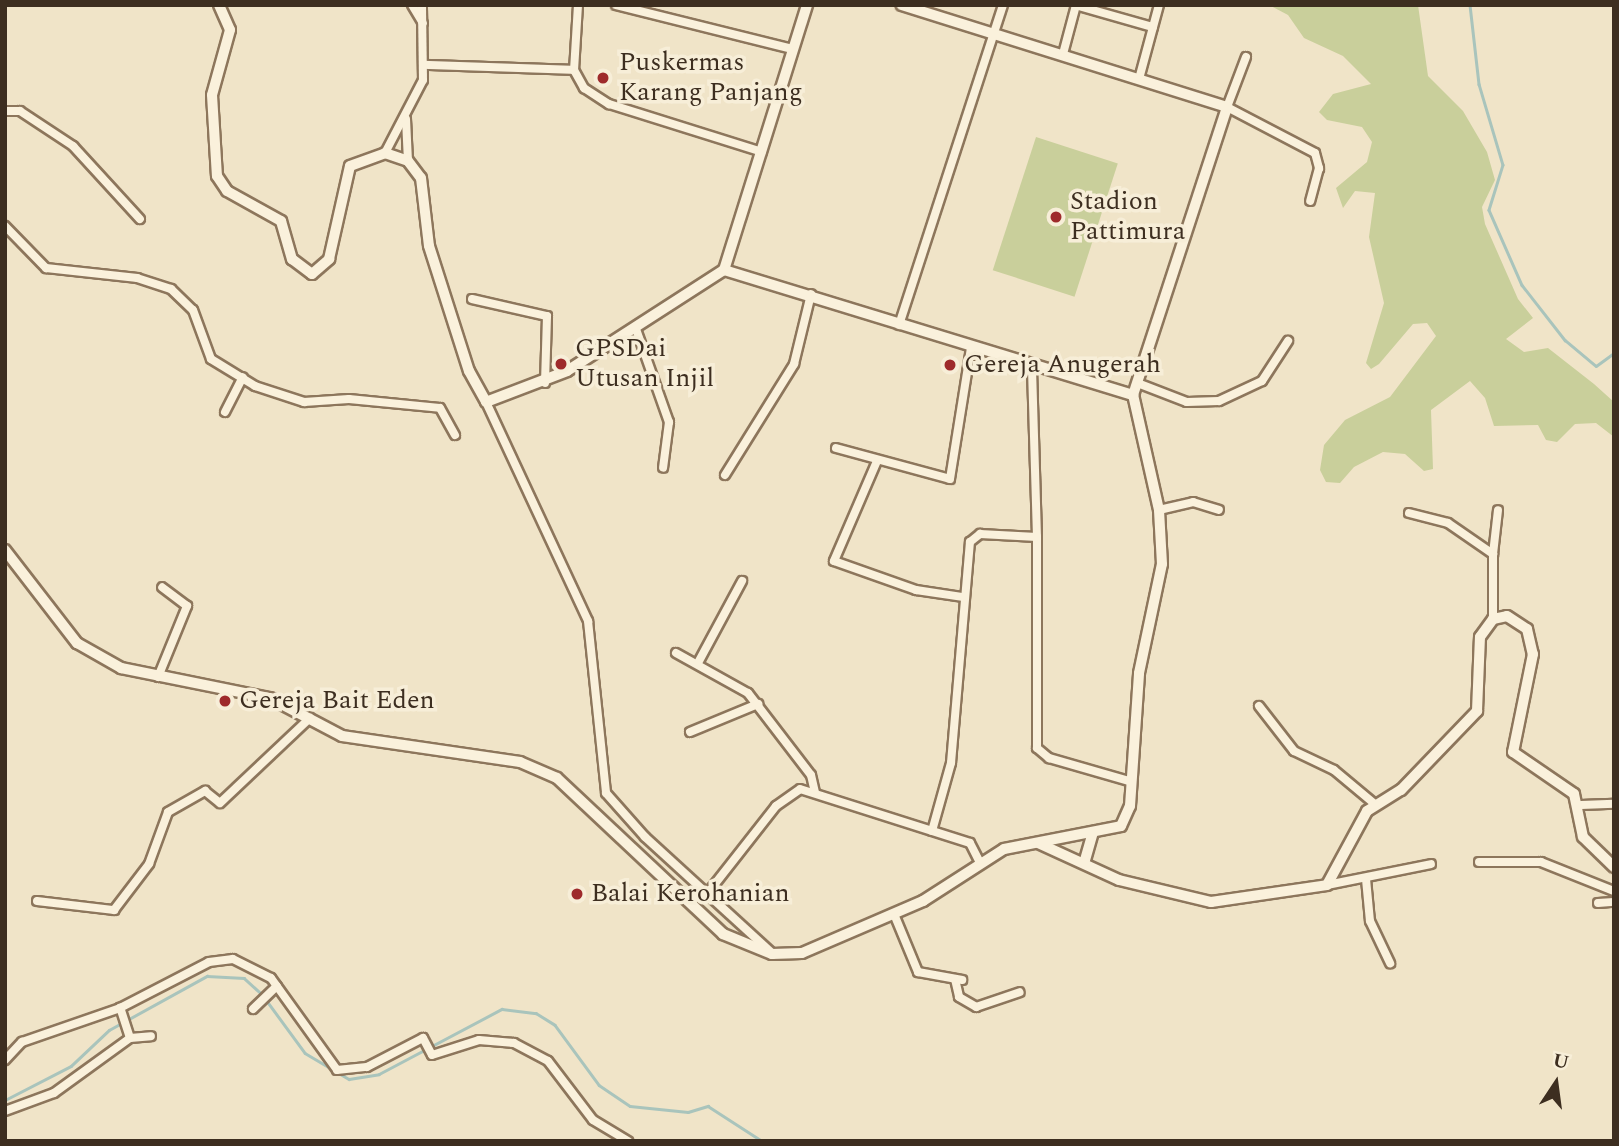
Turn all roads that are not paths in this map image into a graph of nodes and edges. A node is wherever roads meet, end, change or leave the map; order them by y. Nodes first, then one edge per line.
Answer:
1 (219, 5) edge
2 (412, 5) edge
3 (422, 5) edge
4 (578, 5) edge
5 (616, 5) edge
6 (807, 5) edge
7 (902, 5) edge
8 (1003, 5) edge
9 (1075, 5) edge
10 (1159, 5) edge
11 (930, 9) edge
12 (423, 23) junction
13 (1153, 27) junction
14 (995, 32) junction
15 (793, 49) junction
16 (1063, 54) junction
17 (1246, 57) dead end
18 (426, 65) junction
19 (574, 70) junction
20 (1139, 79) junction
21 (1227, 107) junction
22 (5, 111) edge
23 (406, 119) junction
24 (762, 152) junction
25 (385, 153) junction
26 (408, 161) junction
27 (1310, 201) dead end
28 (140, 219) dead end
29 (5, 226) edge
30 (724, 270) junction
31 (811, 294) junction
32 (472, 299) dead end
33 (899, 325) junction
34 (636, 329) junction
35 (1288, 341) dead end
36 (971, 348) junction
37 (1032, 366) junction
38 (243, 377) junction
39 (545, 383) junction
40 (1139, 384) junction
41 (1133, 395) junction
42 (485, 402) junction
43 (225, 412) dead end
44 (455, 435) dead end
45 (836, 448) dead end
46 (877, 461) junction
47 (663, 468) dead end
48 (725, 475) dead end
49 (1158, 510) junction
50 (1219, 510) dead end
51 (1498, 510) dead end
52 (1409, 513) dead end
53 (1037, 537) junction
54 (5, 550) edge
55 (1493, 554) junction
56 (742, 582) dead end
57 (162, 587) dead end
58 (963, 597) junction
59 (1493, 619) junction
60 (676, 653) dead end
61 (699, 662) junction
62 (158, 677) junction
63 (758, 704) junction
64 (1259, 706) dead end
65 (310, 718) junction
66 (690, 732) dead end
67 (1132, 782) junction
68 (815, 792) junction
69 (1614, 804) edge
70 (1376, 805) junction
71 (1581, 805) junction
72 (932, 831) junction
73 (1093, 832) junction
74 (1035, 842) junction
75 (1085, 860) junction
76 (979, 861) junction
77 (1479, 862) dead end
78 (1432, 864) dead end
79 (1614, 867) edge
80 (1366, 879) junction
81 (1327, 885) junction
82 (1614, 891) edge
83 (707, 894) junction
84 (37, 901) dead end
85 (1614, 902) edge
86 (1598, 903) dead end
87 (894, 914) junction
88 (772, 954) junction
89 (1390, 963) dead end
90 (277, 986) junction
91 (1020, 992) dead end
92 (253, 1009) dead end
93 (121, 1012) junction
94 (129, 1035) junction
95 (151, 1036) dead end
96 (5, 1060) edge
97 (5, 1111) edge
98 (628, 1141) edge

1 - 25 street
2 - 12 street
3 - 12 street
4 - 19 street
5 - 15 street
6 - 15 street
7 - 11 street
8 - 14 street
9 - 13 street
9 - 16 street
10 - 13 street
11 - 14 street
12 - 18 street
13 - 20 street
14 - 16 street
14 - 33 street
15 - 24 street
16 - 20 street
17 - 21 street
18 - 19 street
18 - 23 street
19 - 24 street
20 - 21 street
21 - 27 street
21 - 40 street
22 - 28 street
23 - 25 street
23 - 26 street
24 - 30 street
25 - 26 street
26 - 42 street
29 - 38 street
30 - 31 street
30 - 34 street
31 - 33 street
31 - 48 street
32 - 39 street
33 - 36 street
34 - 39 street
34 - 47 street
35 - 40 street
36 - 37 street
36 - 46 street
37 - 41 street
37 - 53 street
38 - 43 street
38 - 44 street
39 - 42 street
40 - 41 street
41 - 49 street
42 - 83 street
45 - 46 street
46 - 58 street
49 - 50 street
49 - 67 street
51 - 55 street
52 - 55 street
53 - 58 street
53 - 67 street
54 - 62 street
55 - 59 street
56 - 61 street
57 - 62 street
58 - 72 street
59 - 70 street
59 - 71 street
60 - 61 street
61 - 63 street
62 - 65 street
63 - 66 street
63 - 68 street
64 - 70 street
65 - 84 street
65 - 88 street
67 - 73 street
68 - 72 street
68 - 83 street
69 - 71 street
70 - 81 street
71 - 79 street
72 - 76 street
73 - 74 street
73 - 75 street
74 - 75 street
74 - 76 street
75 - 81 street
76 - 87 street
77 - 82 street
78 - 80 street
80 - 81 street
80 - 89 street
83 - 88 street
85 - 86 street
87 - 88 street
87 - 91 street
90 - 92 street
90 - 93 street
90 - 98 street
93 - 94 street
93 - 96 street
94 - 95 street
94 - 97 street

